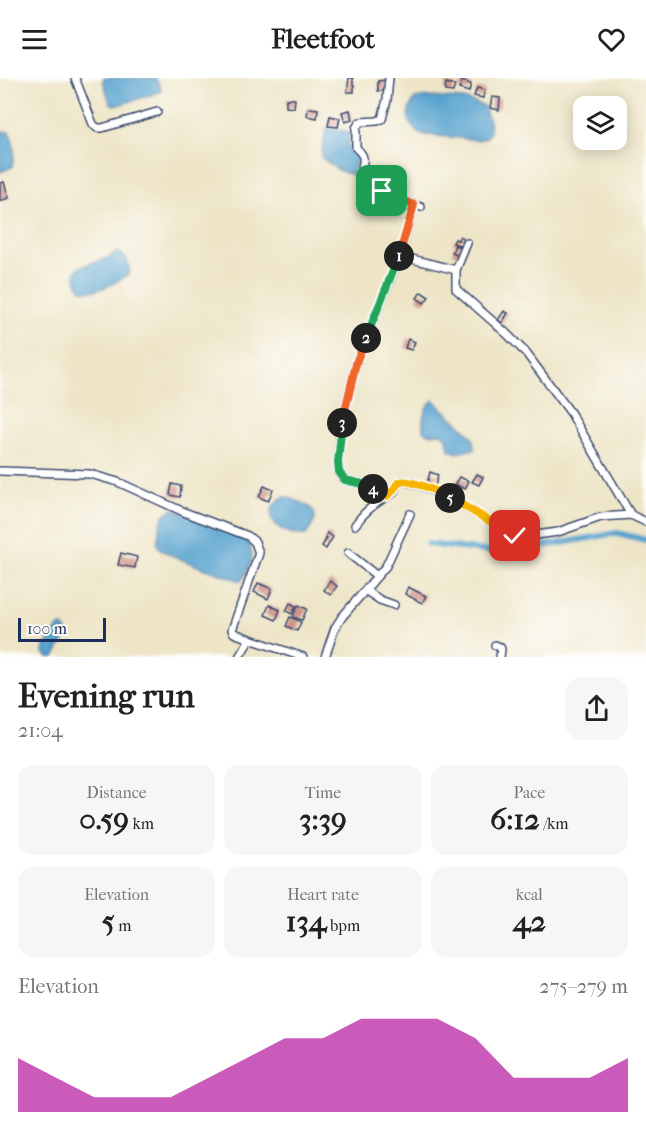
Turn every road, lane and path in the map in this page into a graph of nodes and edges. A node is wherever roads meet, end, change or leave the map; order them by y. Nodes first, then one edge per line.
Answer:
1 (75, 78) edge
2 (389, 78) edge
3 (157, 112) dead end
4 (467, 243) dead end
5 (400, 256) junction
6 (456, 270) junction
7 (0, 471) edge
8 (387, 496) junction
9 (410, 514) dead end
10 (631, 515) junction
11 (646, 522) edge
12 (355, 525) dead end
13 (348, 553) dead end
14 (377, 576) junction
15 (365, 590) junction
16 (394, 605) dead end
17 (250, 639) junction
18 (495, 645) dead end
19 (239, 657) edge
20 (303, 657) edge
21 (325, 657) edge
22 (500, 657) edge

1 - 3 street
2 - 5 street
4 - 6 street
5 - 6 street
5 - 8 street
6 - 10 street
7 - 17 street
8 - 10 street
8 - 12 street
9 - 14 street
10 - 11 street
13 - 14 street
14 - 15 street
15 - 16 street
15 - 21 street
17 - 19 street
17 - 20 street
18 - 22 street

